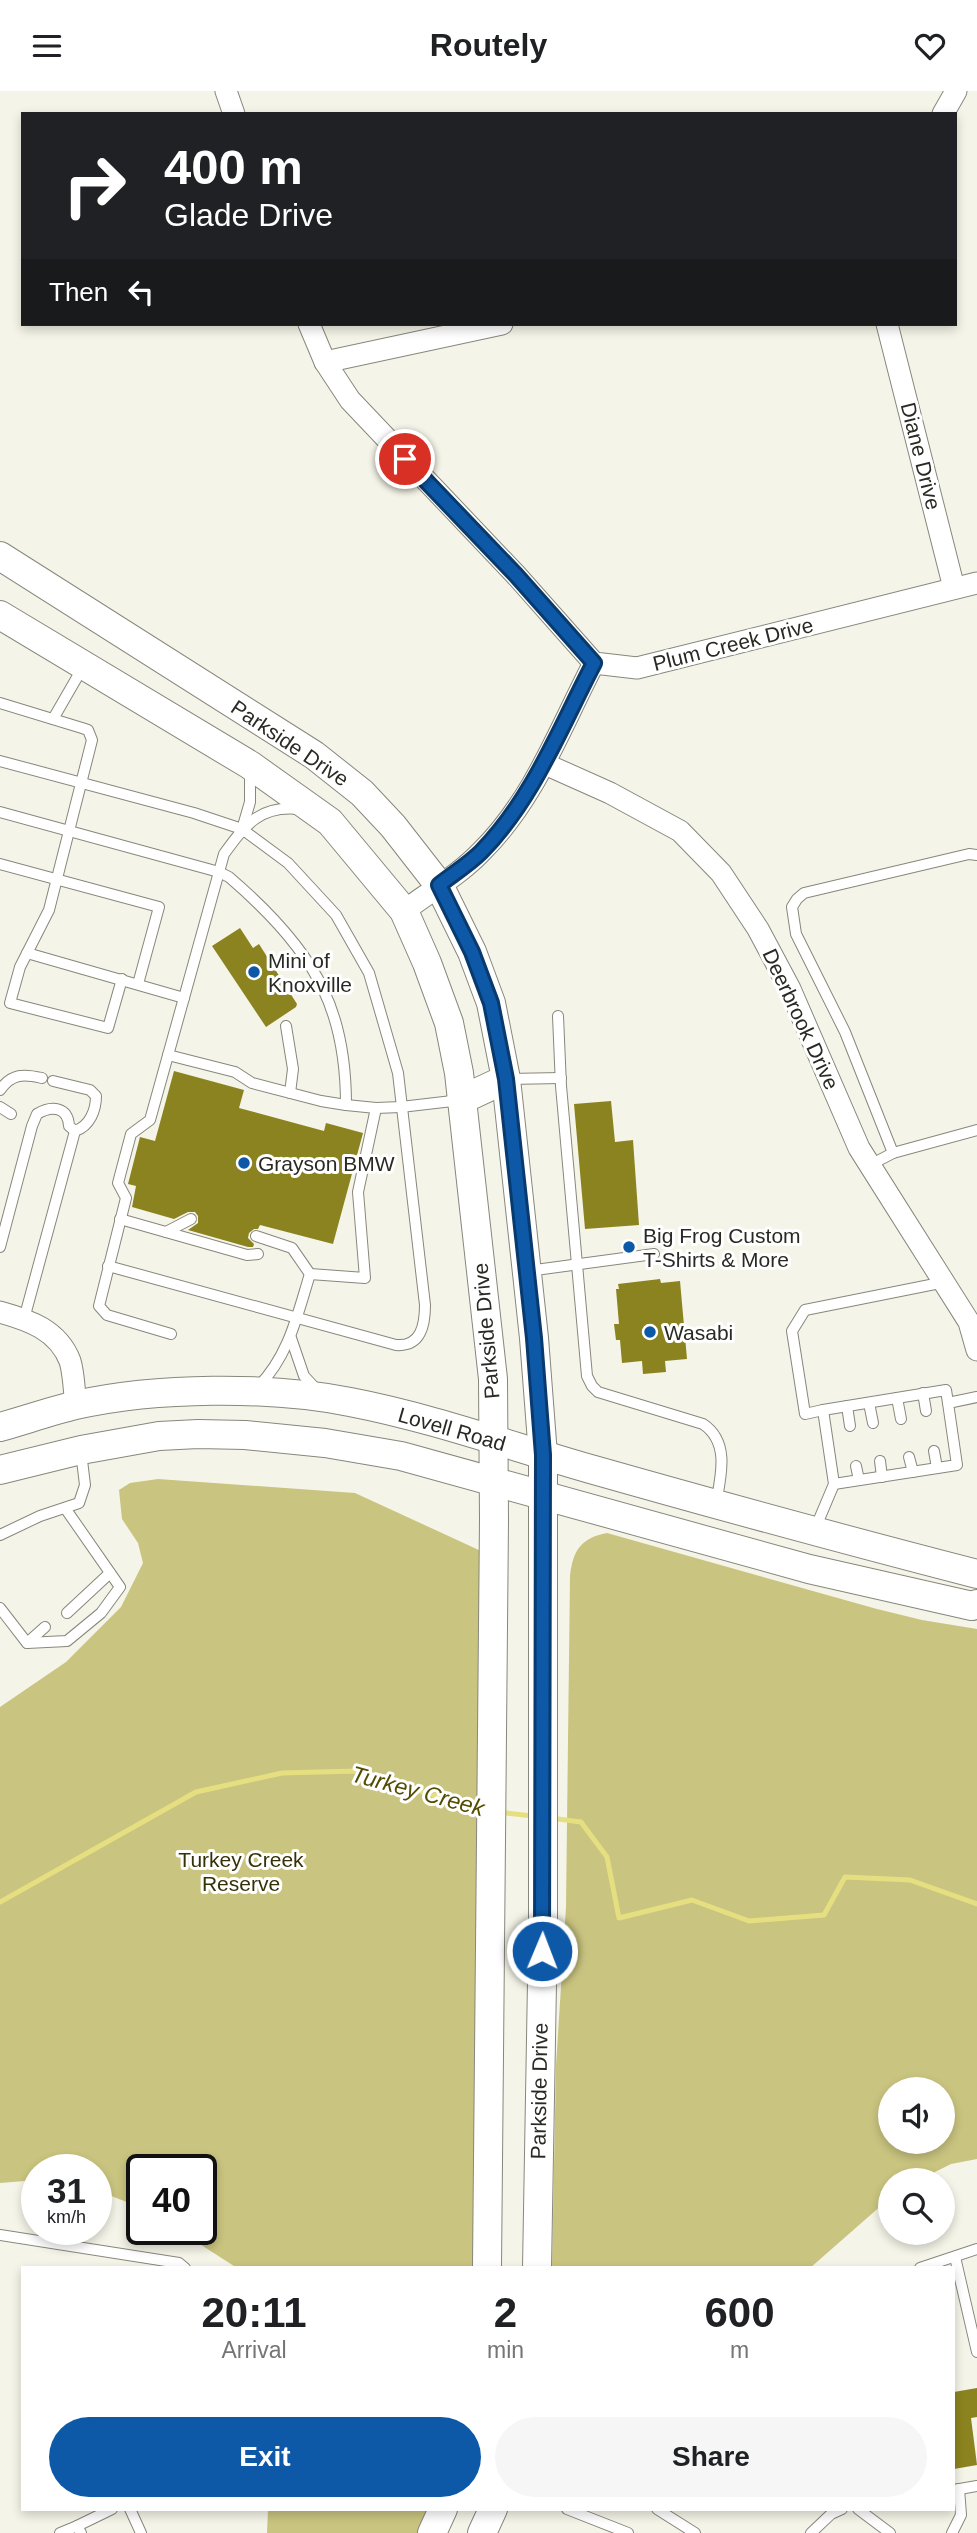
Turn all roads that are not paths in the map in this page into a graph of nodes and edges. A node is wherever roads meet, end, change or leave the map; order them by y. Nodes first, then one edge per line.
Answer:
1 (226, 91) edge
2 (956, 91) edge
3 (233, 112) edge
4 (944, 112) edge
5 (310, 326) edge
6 (493, 326) edge
7 (888, 326) edge
8 (325, 362) junction
9 (0, 556) edge
10 (977, 583) edge
11 (954, 588) junction
12 (0, 615) edge
13 (594, 663) junction
14 (84, 665) junction
15 (0, 703) edge
16 (53, 719) junction
17 (0, 761) edge
18 (545, 764) junction
19 (250, 765) junction
20 (82, 784) junction
21 (0, 812) edge
22 (316, 812) junction
23 (242, 829) junction
24 (70, 831) junction
25 (977, 855) edge
26 (0, 864) edge
27 (219, 872) junction
28 (56, 879) junction
29 (439, 885) junction
30 (404, 911) junction
31 (27, 953) junction
32 (121, 979) junction
33 (138, 984) junction
34 (184, 998) junction
35 (558, 1016) dead end
36 (286, 1027) dead end
37 (168, 1055) junction
38 (561, 1078) junction
39 (506, 1079) junction
40 (0, 1090) edge
41 (290, 1093) junction
42 (461, 1100) junction
43 (346, 1105) junction
44 (0, 1107) edge
45 (401, 1107) junction
46 (376, 1108) junction
47 (32, 1126) junction
48 (977, 1130) edge
49 (75, 1131) junction
50 (892, 1153) junction
51 (870, 1165) junction
52 (120, 1219) junction
53 (191, 1219) dead end
54 (166, 1232) junction
55 (256, 1236) dead end
56 (0, 1247) edge
57 (258, 1254) dead end
58 (653, 1254) dead end
59 (578, 1263) junction
60 (108, 1266) junction
61 (527, 1271) junction
62 (310, 1274) junction
63 (945, 1282) junction
64 (0, 1312) edge
65 (296, 1318) junction
66 (24, 1319) junction
67 (171, 1334) dead end
68 (291, 1338) junction
69 (977, 1350) edge
70 (254, 1392) junction
71 (923, 1394) junction
72 (977, 1397) edge
73 (897, 1398) junction
74 (327, 1399) junction
75 (948, 1402) junction
76 (869, 1403) junction
77 (76, 1405) junction
78 (847, 1406) junction
79 (823, 1410) junction
80 (926, 1411) dead end
81 (901, 1419) dead end
82 (873, 1423) dead end
83 (850, 1426) dead end
84 (0, 1427) edge
85 (494, 1441) junction
86 (81, 1450) junction
87 (934, 1451) dead end
88 (543, 1455) junction
89 (909, 1457) dead end
90 (880, 1461) dead end
91 (856, 1466) dead end
92 (937, 1468) junction
93 (0, 1470) edge
94 (913, 1472) junction
95 (883, 1477) junction
96 (494, 1480) junction
97 (859, 1480) junction
98 (834, 1484) junction
99 (543, 1494) junction
100 (716, 1503) junction
101 (65, 1508) junction
102 (813, 1532) junction
103 (0, 1535) edge
104 (110, 1573) junction
105 (977, 1574) edge
106 (977, 1604) edge
107 (0, 1608) edge
108 (67, 1613) dead end
109 (45, 1627) dead end
110 (27, 1643) junction
111 (0, 2235) edge
112 (977, 2249) edge
113 (955, 2257) junction
114 (183, 2266) edge
115 (488, 2266) edge
116 (537, 2266) edge
117 (926, 2266) edge
118 (977, 2352) edge
119 (977, 2486) edge
120 (956, 2489) edge
121 (109, 2511) edge
122 (131, 2511) edge
123 (442, 2511) edge
124 (492, 2511) edge
125 (572, 2511) edge
126 (660, 2511) edge
127 (838, 2511) edge
128 (861, 2511) edge
129 (79, 2529) edge
130 (60, 2533) edge
131 (141, 2533) edge
132 (432, 2533) edge
133 (482, 2533) edge
134 (628, 2533) edge
135 (695, 2533) edge
136 (811, 2533) edge
137 (890, 2533) edge
138 (952, 2533) edge

1 - 3 street
2 - 4 street
5 - 8 street
6 - 8 street
7 - 11 street, Diane Drive
8 - 13 street
9 - 29 street, Parkside Drive
10 - 11 street, Plum Creek Drive
11 - 13 street, Plum Creek Drive
12 - 14 street, Parkside Drive
13 - 18 street
14 - 16 lane
14 - 19 street, Parkside Drive
15 - 16 lane
16 - 20 lane
17 - 20 lane
18 - 29 street
18 - 51 street, Deerbrook Drive
19 - 22 street, Parkside Drive
19 - 23 lane
20 - 23 lane
20 - 24 lane
21 - 24 lane
22 - 23 lane
22 - 30 street, Parkside Drive
23 - 27 lane
23 - 45 lane
24 - 27 lane
24 - 28 lane
25 - 50 lane
26 - 28 lane
27 - 34 lane
27 - 43 lane
28 - 31 lane
28 - 33 lane
29 - 30 street
29 - 39 street, Parkside Drive
30 - 42 street, Parkside Drive
31 - 32 lane
31 - 32 lane
32 - 33 lane
33 - 34 lane
34 - 37 lane
35 - 38 lane
36 - 41 lane
37 - 41 lane
37 - 52 lane
38 - 39 lane
38 - 59 lane
39 - 42 street
39 - 61 street, Parkside Drive
40 - 49 lane
41 - 43 lane
42 - 45 lane
42 - 85 street, Parkside Drive
43 - 46 lane
44 - 47 lane
45 - 46 lane
45 - 65 lane
46 - 62 lane
47 - 49 lane
47 - 56 lane
48 - 50 lane
49 - 66 lane
50 - 51 lane
51 - 63 street, Deerbrook Drive
52 - 54 lane
52 - 60 lane
53 - 54 lane
54 - 57 lane
55 - 62 lane
58 - 59 lane
59 - 61 lane
59 - 100 lane
60 - 65 lane
60 - 67 lane
61 - 88 street, Parkside Drive
62 - 65 lane
63 - 69 street, Deerbrook Drive
63 - 79 lane
64 - 66 street
65 - 68 lane
66 - 77 street
68 - 70 lane
68 - 74 lane
70 - 74 street, Lovell Road
70 - 77 street, Lovell Road
71 - 73 lane
71 - 75 lane
71 - 80 lane
72 - 75 lane
73 - 76 lane
73 - 81 lane
74 - 85 street, Lovell Road
75 - 92 lane
76 - 78 lane
76 - 82 lane
77 - 84 street, Lovell Road
77 - 86 street
78 - 79 lane
78 - 83 lane
79 - 98 lane
85 - 88 street, Lovell Road
85 - 96 street, Parkside Drive
86 - 93 street, Lovell Road
86 - 96 street, Lovell Road
86 - 101 lane
87 - 92 lane
88 - 99 street, Parkside Drive
88 - 100 street, Lovell Road
89 - 94 lane
90 - 95 lane
91 - 97 lane
92 - 94 lane
94 - 95 lane
95 - 97 lane
96 - 99 street, Lovell Road
96 - 115 street, Parkside Drive
97 - 98 lane
98 - 102 lane
99 - 106 street, Lovell Road
99 - 116 street, Parkside Drive
100 - 102 street, Lovell Road
101 - 103 lane
101 - 104 lane
102 - 105 street, Lovell Road
104 - 108 lane
104 - 110 lane
107 - 110 lane
109 - 110 lane
111 - 114 lane
112 - 113 lane
113 - 117 lane
113 - 118 lane
119 - 120 lane
120 - 138 lane
121 - 129 lane
122 - 131 lane
123 - 132 street
124 - 133 street
125 - 134 lane
126 - 135 lane
127 - 136 lane
128 - 137 lane
129 - 130 lane

